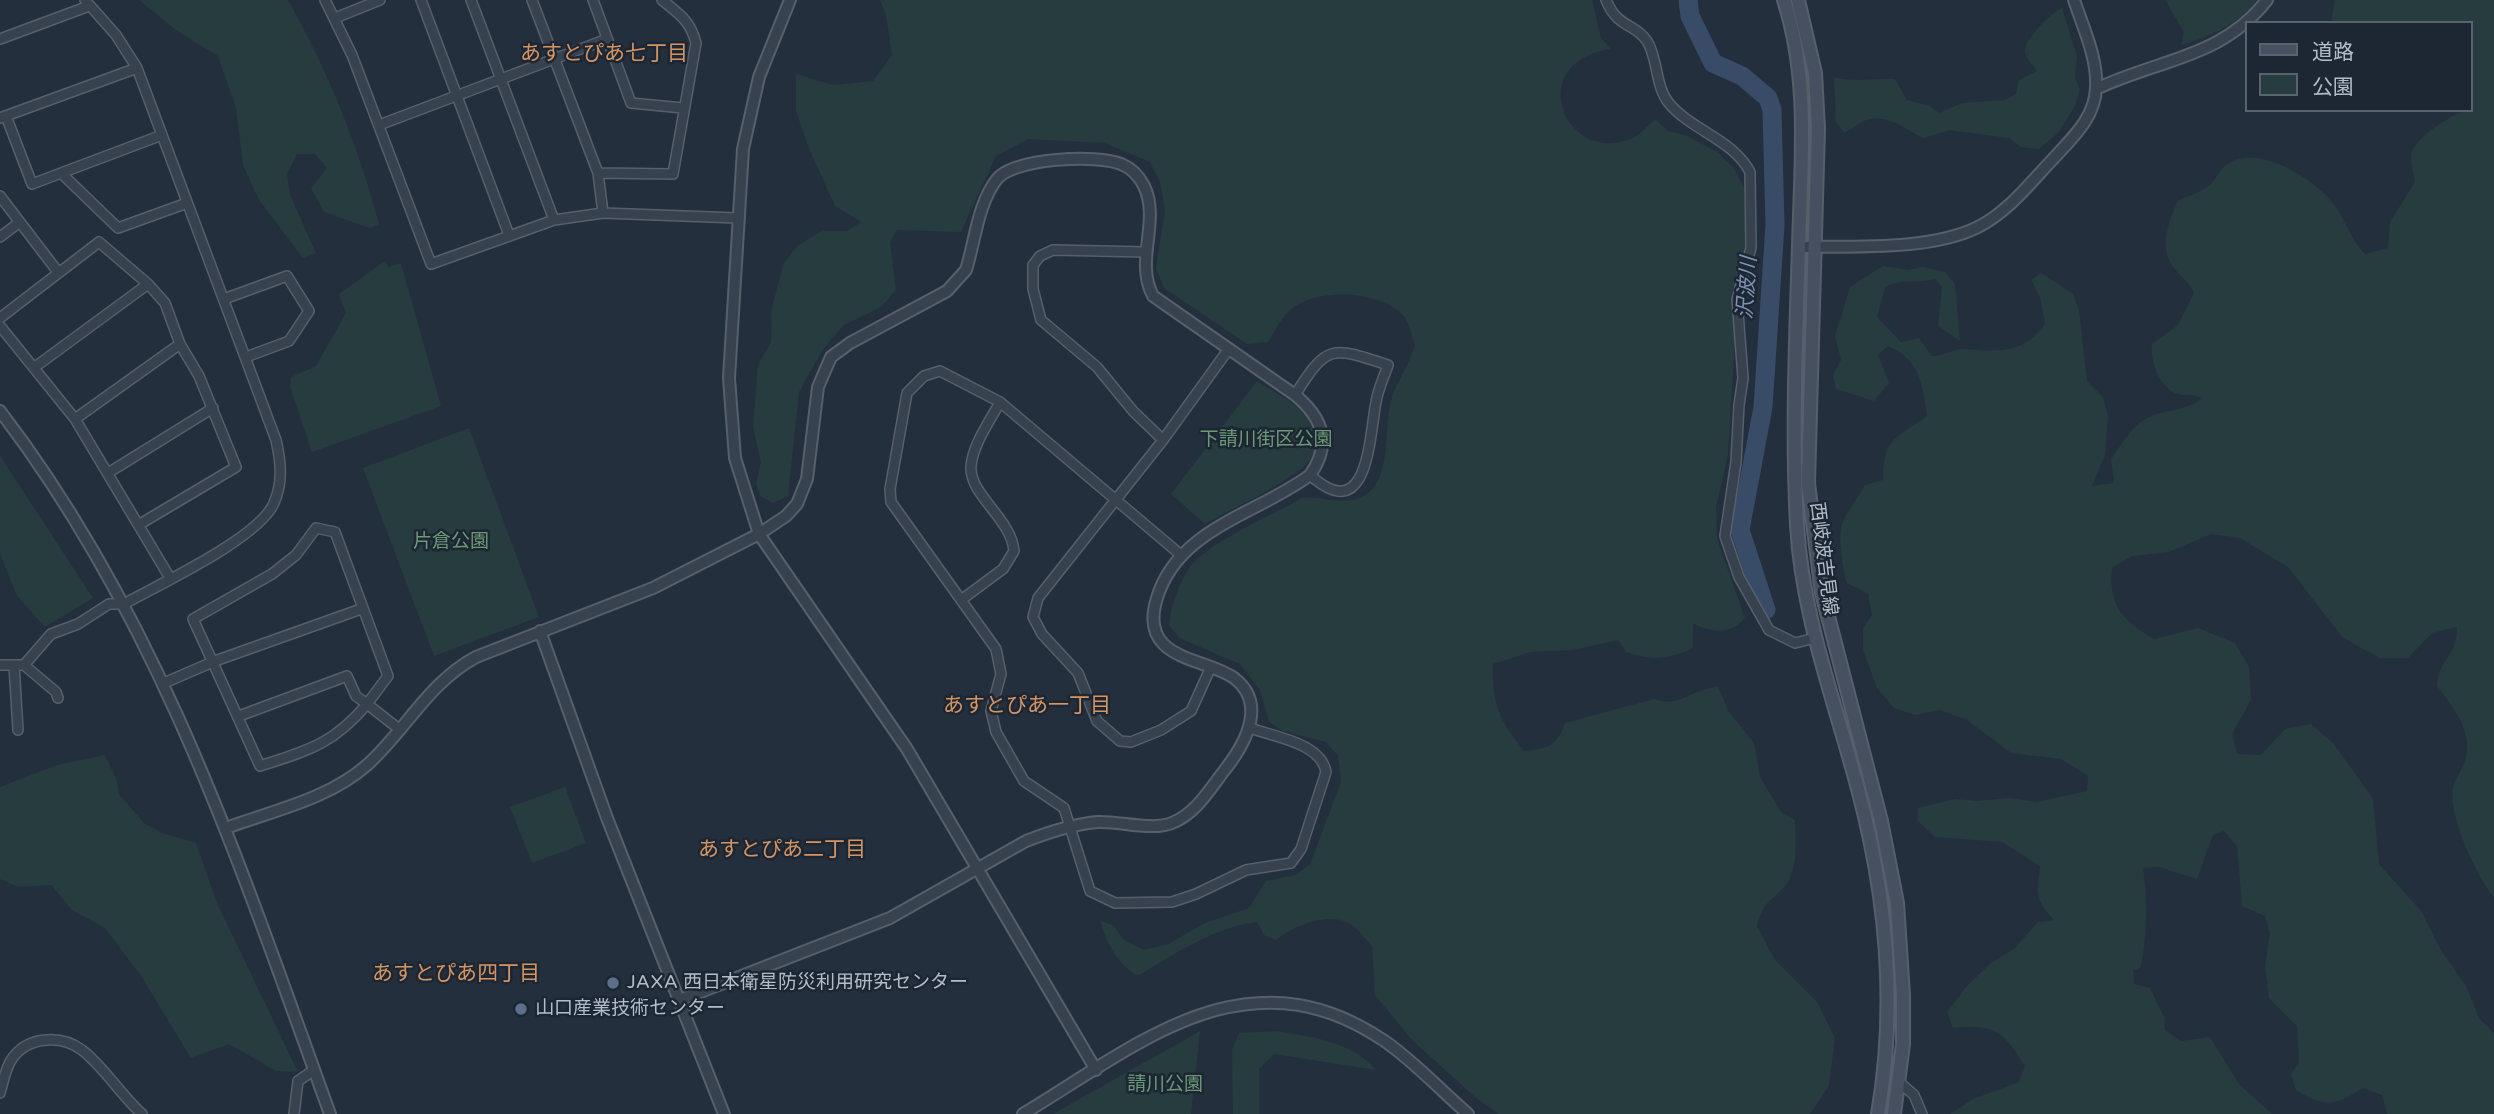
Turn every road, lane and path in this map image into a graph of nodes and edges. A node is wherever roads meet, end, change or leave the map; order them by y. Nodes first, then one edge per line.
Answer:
1 (325, 0) edge
2 (380, 0) edge
3 (421, 0) edge
4 (471, 0) edge
5 (532, 0) edge
6 (593, 0) edge
7 (662, 0) edge
8 (790, 0) edge
9 (1606, 0) edge
10 (1784, 0) edge
11 (1798, 0) edge
12 (2074, 0) edge
13 (2267, 0) edge
14 (87, 3) edge
15 (335, 18) junction
16 (2248, 21) edge
17 (2246, 24) edge
18 (0, 39) edge
19 (607, 39) junction
20 (555, 59) junction
21 (136, 68) junction
22 (502, 79) junction
23 (2096, 89) junction
24 (458, 96) junction
25 (683, 108) junction
26 (3, 117) edge
27 (379, 125) junction
28 (162, 135) junction
29 (61, 173) junction
30 (598, 173) junction
31 (0, 197) edge
32 (187, 203) junction
33 (603, 213) junction
34 (737, 218) junction
35 (554, 220) junction
36 (20, 222) junction
37 (509, 235) junction
38 (0, 237) edge
39 (1799, 247) junction
40 (1816, 247) junction
41 (1146, 252) junction
42 (58, 272) junction
43 (148, 284) junction
44 (224, 299) junction
45 (0, 318) edge
46 (0, 326) edge
47 (180, 344) junction
48 (1228, 350) junction
49 (246, 357) junction
50 (35, 367) junction
51 (1295, 395) junction
52 (1000, 402) junction
53 (213, 408) junction
54 (0, 411) edge
55 (75, 419) junction
56 (1163, 440) junction
57 (108, 473) junction
58 (1310, 475) junction
59 (1115, 500) junction
60 (140, 524) junction
61 (759, 534) junction
62 (1181, 555) junction
63 (170, 578) junction
64 (961, 600) junction
65 (124, 604) junction
66 (361, 609) junction
67 (540, 631) junction
68 (1815, 638) junction
69 (215, 661) junction
70 (0, 665) edge
71 (19, 665) junction
72 (1210, 669) junction
73 (164, 683) junction
74 (58, 698) dead end
75 (367, 704) junction
76 (239, 716) junction
77 (1250, 728) junction
78 (400, 729) junction
79 (18, 730) dead end
80 (1071, 827) junction
81 (226, 828) junction
82 (977, 869) junction
83 (680, 1000) junction
84 (314, 1070) junction
85 (1096, 1070) junction
86 (1899, 1082) junction
87 (0, 1093) edge
88 (142, 1114) edge
89 (294, 1114) edge
90 (330, 1114) edge
91 (724, 1114) edge
92 (1023, 1114) edge
93 (1468, 1114) edge
94 (1878, 1114) edge
95 (1894, 1114) edge
96 (1922, 1114) edge

1 - 15 street
2 - 15 street
3 - 24 street
4 - 22 street
5 - 20 street
6 - 19 street
7 - 25 street
8 - 34 street
9 - 68 street
10 - 39 main road, 西岐波吉見線
11 - 40 main road, 西岐波吉見線
12 - 23 street
13 - 16 street
14 - 18 street
14 - 21 street
15 - 27 street
17 - 23 street
19 - 20 street
19 - 25 street
20 - 22 street
20 - 30 street
21 - 26 street
21 - 28 street
22 - 24 street
22 - 35 street
23 - 40 street
24 - 27 street
24 - 37 street
25 - 30 street
26 - 29 street
27 - 37 street
28 - 29 street
28 - 32 street
29 - 32 street
30 - 33 street
31 - 36 street
32 - 44 street
33 - 34 street
33 - 35 street
34 - 61 street
35 - 37 street
36 - 38 street
36 - 42 street
39 - 40 street
39 - 68 main road, 西岐波吉見線
40 - 86 main road, 西岐波吉見線
41 - 48 street
41 - 56 street
41 - 61 street
42 - 43 street
42 - 45 street
43 - 47 street
43 - 50 street
44 - 49 street
44 - 49 street
46 - 50 street
47 - 53 street
47 - 55 street
48 - 51 street
48 - 56 street
49 - 63 street
50 - 55 street
51 - 58 street
51 - 58 street
52 - 59 street
52 - 64 street
52 - 64 street
53 - 57 street
53 - 60 street
54 - 65 street
55 - 57 street
56 - 59 street
57 - 60 street
58 - 62 street
59 - 62 street
59 - 72 street
60 - 63 street
61 - 67 street
61 - 82 street
62 - 72 street
63 - 65 street
64 - 80 street
65 - 71 street
65 - 73 street
66 - 69 street
66 - 69 street
66 - 75 street
67 - 78 street
67 - 83 street
68 - 94 main road, 西岐波吉見線
69 - 73 street
69 - 76 street
70 - 71 street
71 - 74 street
71 - 79 street
72 - 77 street
73 - 81 street
75 - 76 street
75 - 76 street
75 - 78 street
77 - 80 street
77 - 80 street
78 - 81 street
80 - 82 street
81 - 84 street
82 - 83 street
82 - 85 street
83 - 91 street
84 - 89 street
84 - 90 street
85 - 92 street
85 - 93 street
86 - 95 main road, 西岐波吉見線
86 - 96 street
87 - 88 street

